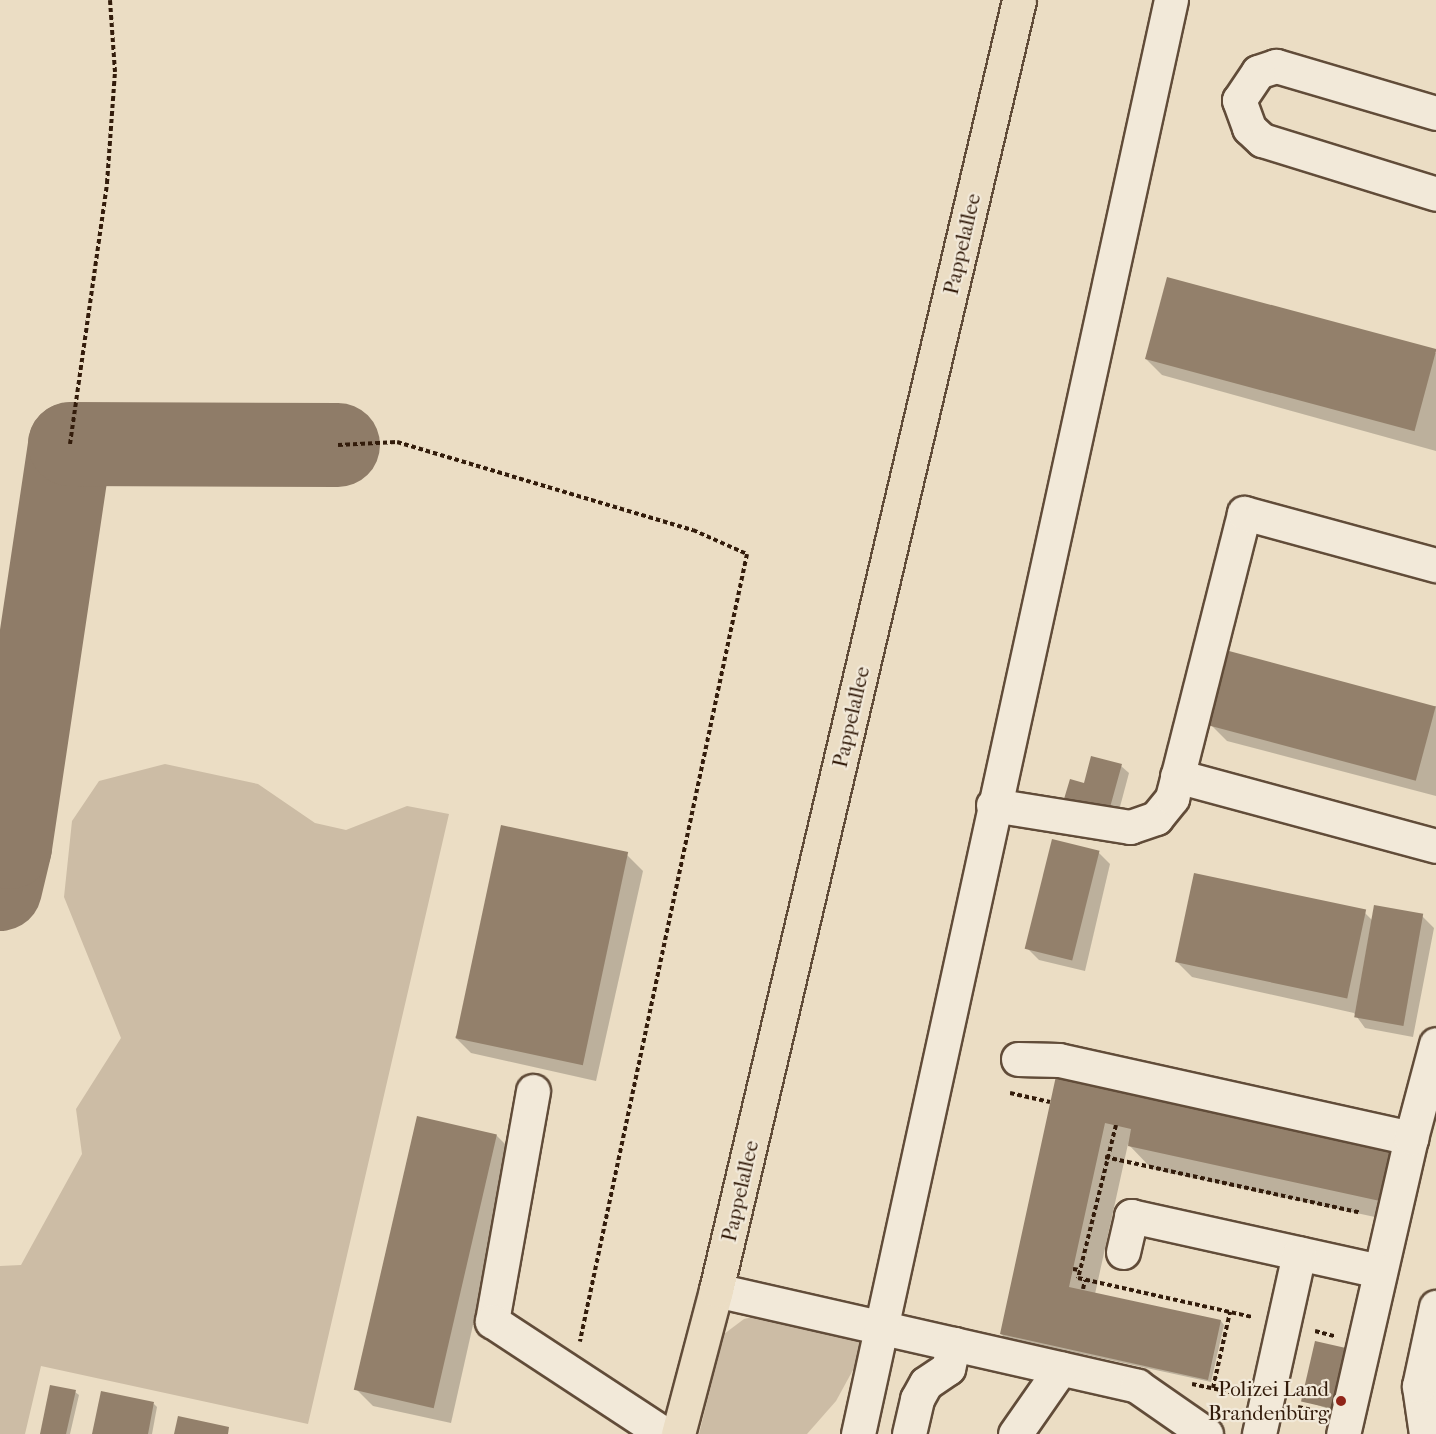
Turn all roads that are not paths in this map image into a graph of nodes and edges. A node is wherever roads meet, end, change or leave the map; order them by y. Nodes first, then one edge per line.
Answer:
1 (1019, 0) edge
2 (1171, 0) edge
3 (1436, 113) edge
4 (1436, 194) edge
5 (1436, 565) edge
6 (1177, 776) junction
7 (993, 805) junction
8 (1436, 846) edge
9 (1436, 1044) edge
10 (1018, 1059) dead end
11 (533, 1091) dead end
12 (1411, 1138) junction
13 (1123, 1252) dead end
14 (1299, 1253) junction
15 (1380, 1271) junction
16 (716, 1290) junction
17 (1436, 1307) edge
18 (880, 1327) junction
19 (954, 1344) junction
20 (1061, 1368) junction
21 (664, 1434) edge
22 (678, 1434) edge
23 (858, 1434) edge
24 (909, 1434) edge
25 (1015, 1434) edge
26 (1206, 1434) edge
27 (1259, 1434) edge
28 (1343, 1434) edge
29 (1426, 1434) edge

1 - 16 main road, Pappelallee
2 - 7 lane
3 - 4 lane
5 - 6 lane
6 - 7 lane
6 - 8 lane
7 - 18 lane
9 - 12 lane
10 - 12 lane
11 - 21 lane
12 - 15 lane
13 - 14 lane
14 - 15 lane
14 - 27 lane
15 - 28 lane
16 - 18 lane
16 - 22 main road, Pappelallee
17 - 29 lane
18 - 19 lane
18 - 23 lane
19 - 20 lane
19 - 24 lane
20 - 25 lane
20 - 26 lane

